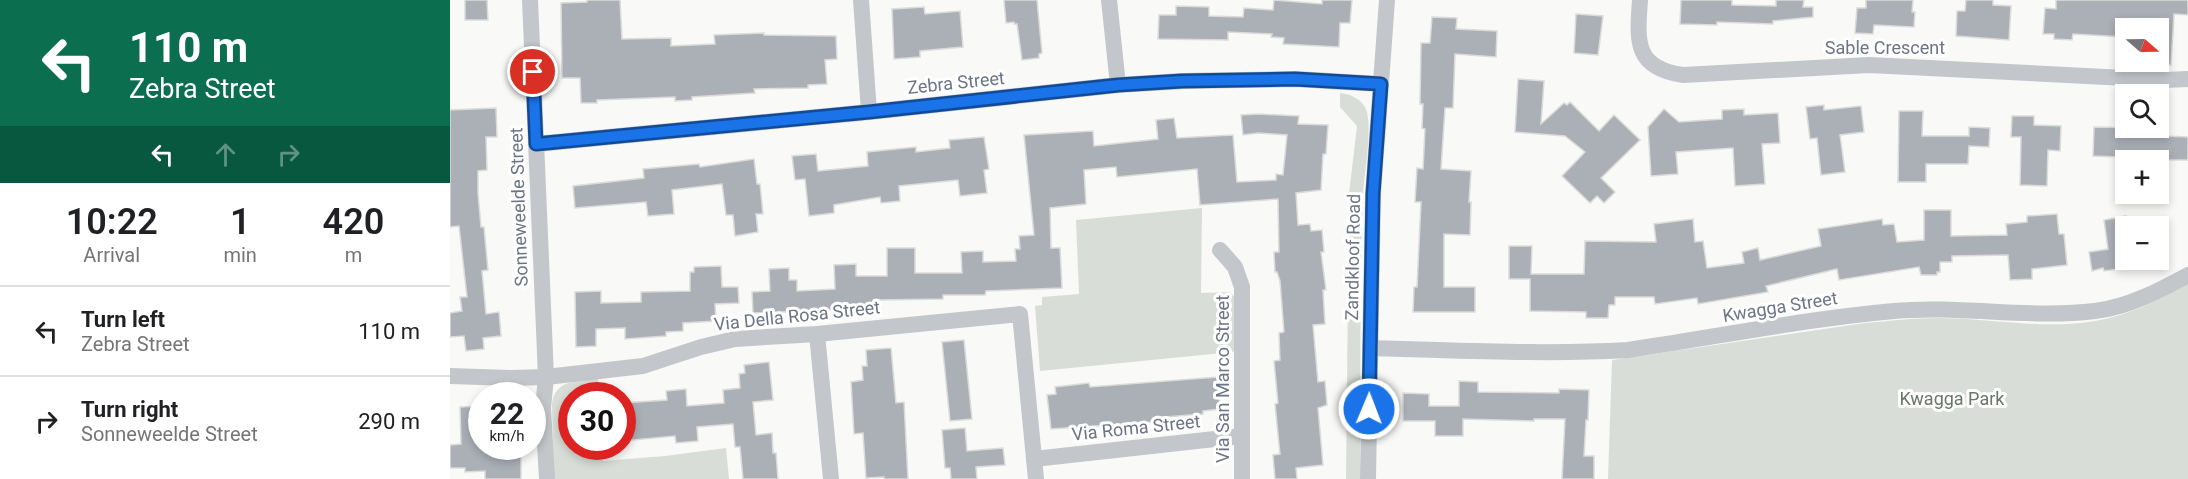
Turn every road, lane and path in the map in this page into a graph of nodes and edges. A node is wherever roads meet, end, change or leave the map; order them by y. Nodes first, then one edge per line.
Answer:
1 (530, 0) edge
2 (861, 0) edge
3 (1109, 0) edge
4 (1387, 0) edge
5 (1640, 0) edge
6 (2188, 79) edge
7 (1381, 84) junction
8 (1118, 85) junction
9 (869, 112) junction
10 (536, 144) junction
11 (1220, 250) dead end
12 (2188, 276) edge
13 (817, 334) junction
14 (1371, 348) junction
15 (450, 376) edge
16 (546, 377) junction
17 (1242, 436) junction
18 (1034, 459) junction
19 (547, 479) edge
20 (831, 479) edge
21 (1036, 479) edge
22 (1242, 479) edge
23 (1368, 479) edge

1 - 10 street, Sonneweelde Street
2 - 9 street
3 - 8 street
4 - 7 street, Zandkloof Road
5 - 6 street, Sable Crescent
7 - 8 street, Zebra Street
7 - 14 street, Zandkloof Road
8 - 9 street, Zebra Street
9 - 10 street, Zebra Street
10 - 16 street, Sonneweelde Street
11 - 17 street, Via San Marco Street
12 - 14 street, Kwagga Street
13 - 16 street, Via Della Rosa Street
13 - 18 street, Via Della Rosa Street
13 - 20 street
14 - 23 street, Zandkloof Road
15 - 16 street, Via Della Rosa Street
16 - 19 street, Sonneweelde Street
17 - 18 street, Via Roma Street
17 - 22 street, Via San Marco Street
18 - 21 street

